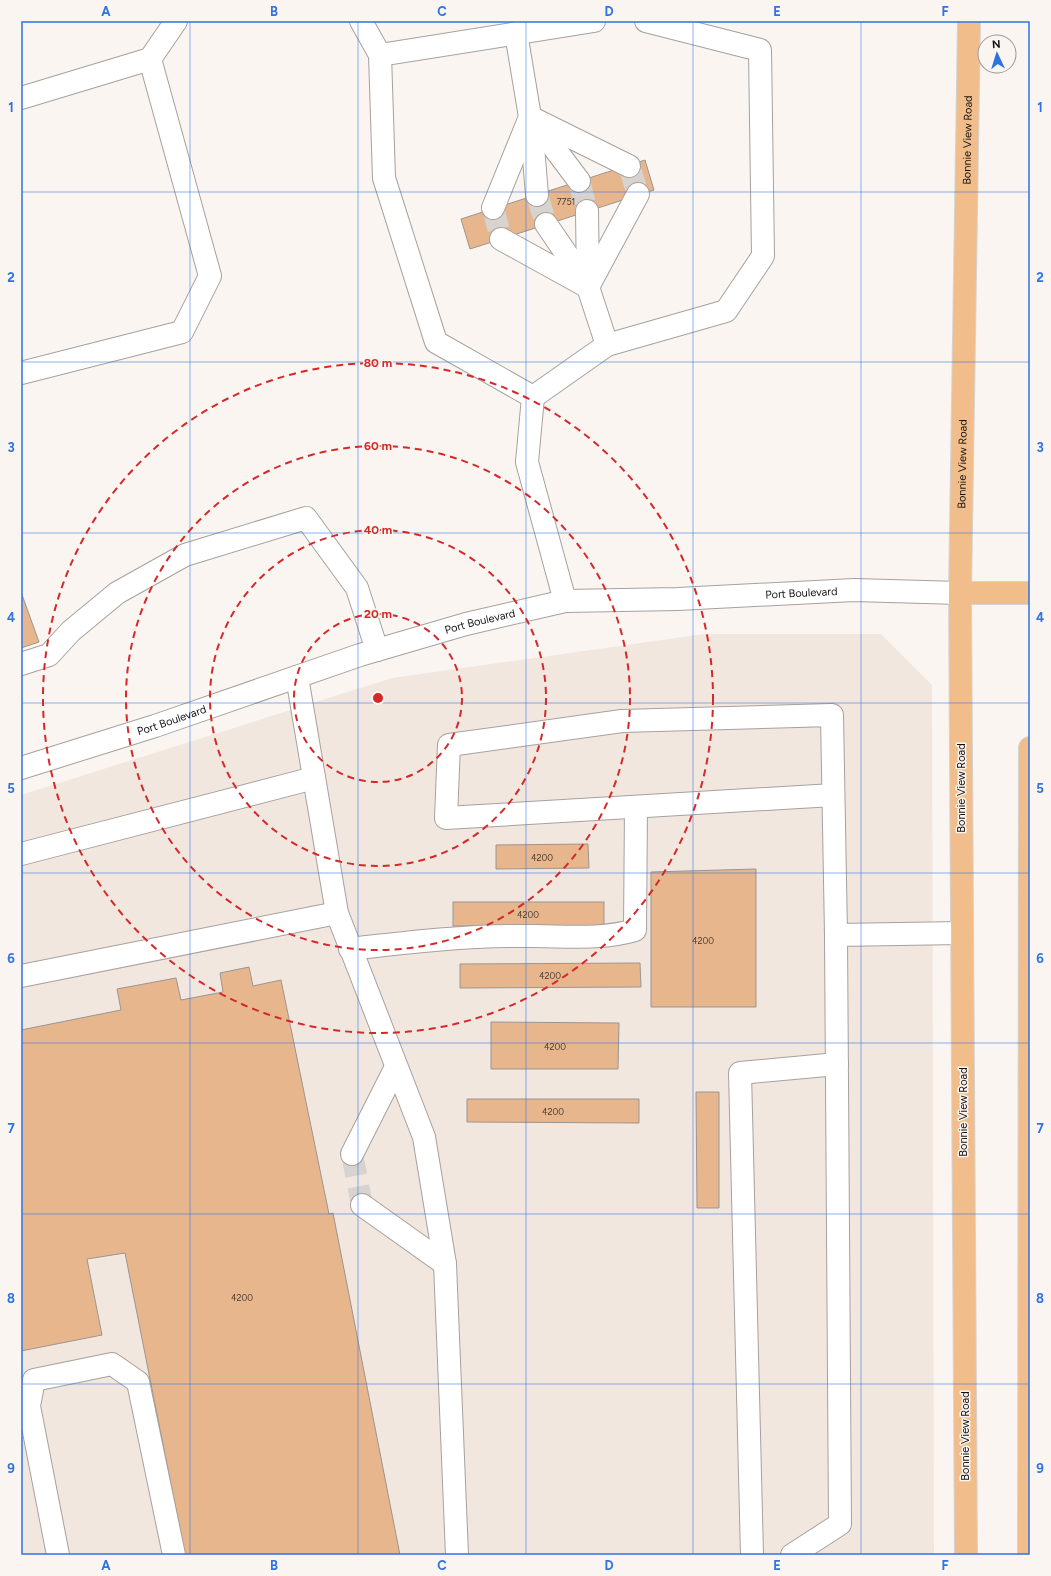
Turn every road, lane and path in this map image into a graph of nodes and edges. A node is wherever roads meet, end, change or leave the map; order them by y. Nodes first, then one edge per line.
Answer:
1 (176, 21) edge
2 (361, 21) edge
3 (594, 21) edge
4 (646, 21) edge
5 (969, 21) edge
6 (516, 33) junction
7 (380, 55) junction
8 (150, 59) junction
9 (21, 98) edge
10 (530, 117) junction
11 (629, 166) dead end
12 (579, 181) tunnel mouth
13 (638, 194) dead end
14 (537, 195) tunnel mouth
15 (493, 208) tunnel mouth
16 (588, 211) tunnel mouth
17 (546, 224) tunnel mouth
18 (501, 239) dead end
19 (588, 286) junction
20 (607, 345) junction
21 (21, 373) edge
22 (533, 397) junction
23 (1030, 592) edge
24 (960, 593) junction
25 (565, 601) junction
26 (376, 650) junction
27 (21, 664) edge
28 (297, 677) junction
29 (1030, 748) edge
30 (21, 768) edge
31 (314, 778) junction
32 (833, 795) junction
33 (636, 807) junction
34 (21, 854) edge
35 (336, 913) junction
36 (962, 933) junction
37 (836, 935) junction
38 (350, 949) junction
39 (21, 976) edge
40 (837, 1064) junction
41 (396, 1067) junction
42 (352, 1154) tunnel mouth
43 (362, 1205) tunnel mouth
44 (445, 1264) junction
45 (58, 1555) edge
46 (174, 1555) edge
47 (457, 1555) edge
48 (752, 1555) edge
49 (792, 1555) edge
50 (966, 1555) edge
51 (1029, 1555) edge

1 - 8 street
2 - 7 street
3 - 6 street
4 - 20 street
5 - 24 main road, Bonnie View Road
6 - 7 street
6 - 10 street
7 - 22 street
8 - 9 street
8 - 21 street
10 - 11 street
10 - 12 street
10 - 14 street
10 - 15 street
13 - 19 street
16 - 19 street
17 - 19 street
18 - 19 street
19 - 20 street
20 - 22 street
22 - 25 street
23 - 24 main road
24 - 25 street, Port Boulevard
24 - 36 main road, Bonnie View Road
25 - 26 street, Port Boulevard
26 - 27 street
26 - 28 street, Port Boulevard
28 - 30 street, Port Boulevard
28 - 31 street
29 - 51 main road
31 - 34 street
31 - 35 street
32 - 33 street
32 - 33 street
32 - 37 street
33 - 38 street
35 - 38 street
35 - 39 street
36 - 37 street
36 - 50 main road, Bonnie View Road
37 - 40 street
38 - 41 street
40 - 48 street
40 - 49 street
41 - 42 street
41 - 44 street
43 - 44 street
44 - 47 street
45 - 46 street

